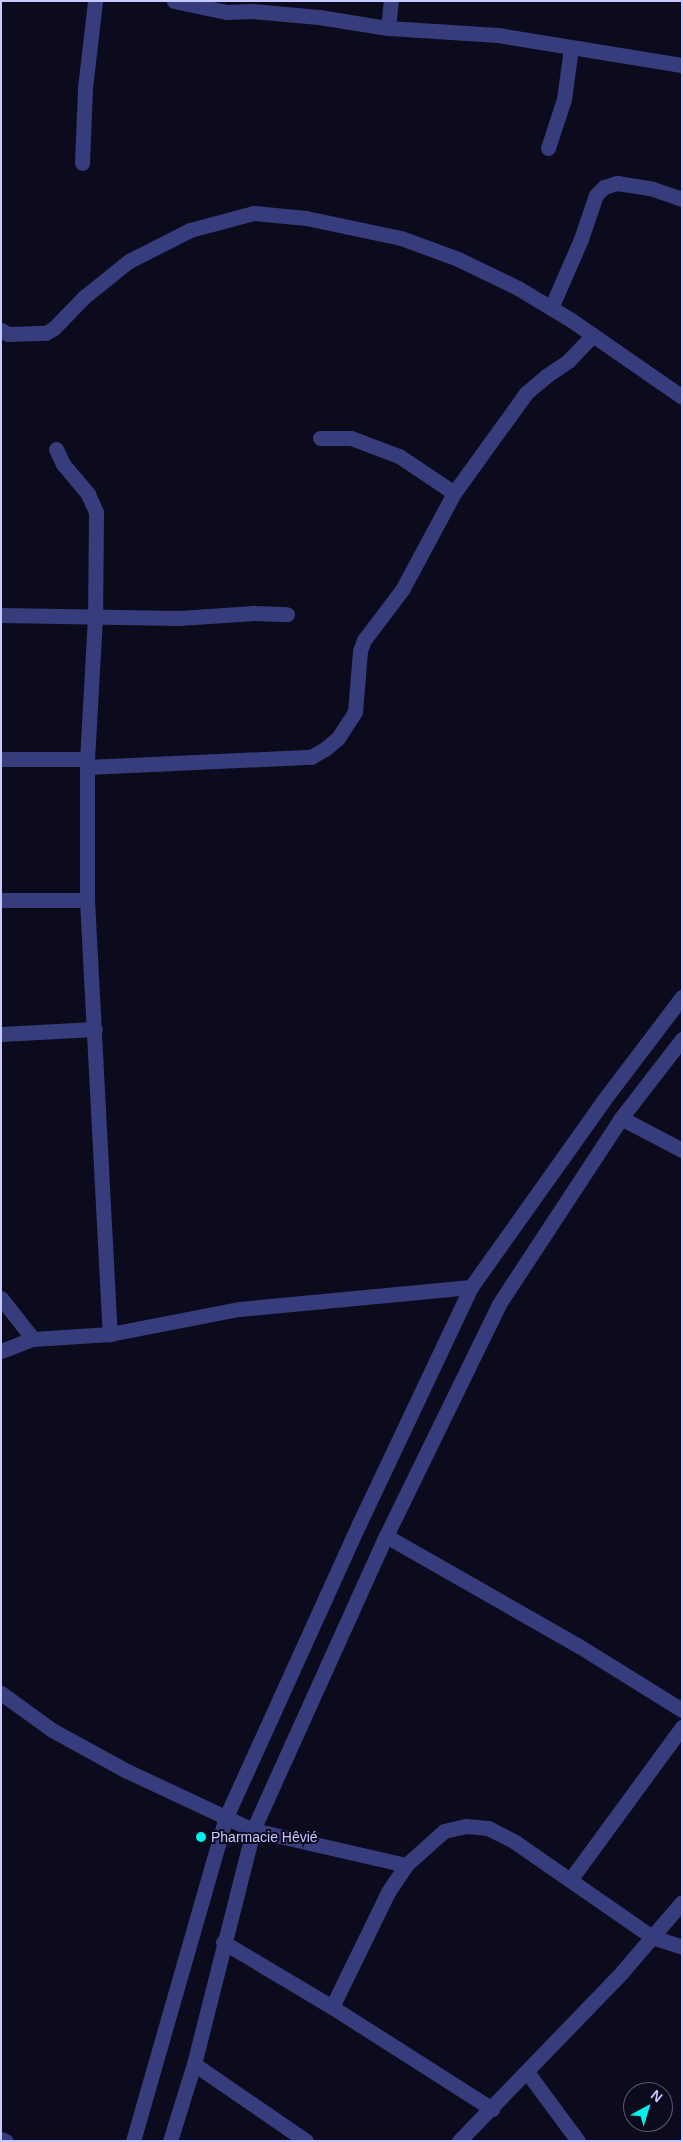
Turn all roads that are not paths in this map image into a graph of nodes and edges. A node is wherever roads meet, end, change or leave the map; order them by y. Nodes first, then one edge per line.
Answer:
1 (95, 1) edge
2 (174, 1) edge
3 (390, 1) edge
4 (249, 6) edge
5 (388, 28) junction
6 (571, 48) junction
7 (682, 65) edge
8 (548, 148) dead end
9 (82, 163) dead end
10 (682, 199) edge
11 (551, 308) junction
12 (1, 330) edge
13 (593, 335) junction
14 (682, 397) edge
15 (320, 438) dead end
16 (56, 449) dead end
17 (454, 493) junction
18 (287, 614) dead end
19 (1, 615) edge
20 (95, 617) junction
21 (1, 759) edge
22 (87, 763) junction
23 (1, 900) edge
24 (87, 900) junction
25 (682, 997) edge
26 (95, 1029) junction
27 (1, 1034) edge
28 (682, 1039) edge
29 (621, 1118) junction
30 (682, 1150) edge
31 (471, 1286) junction
32 (1, 1298) edge
33 (110, 1334) junction
34 (33, 1339) junction
35 (1, 1351) edge
36 (386, 1536) junction
37 (1, 1693) edge
38 (682, 1710) edge
39 (682, 1727) edge
40 (226, 1817) junction
41 (253, 1830) junction
42 (406, 1865) junction
43 (570, 1880) junction
44 (682, 1902) edge
45 (652, 1937) junction
46 (223, 1942) junction
47 (682, 1948) edge
48 (332, 2007) junction
49 (194, 2064) junction
50 (527, 2072) junction
51 (492, 2109) junction
52 (1, 2139) edge
53 (6, 2141) edge
54 (133, 2141) edge
55 (170, 2141) edge
56 (306, 2141) edge
57 (459, 2141) edge
58 (578, 2141) edge

1 - 9 street
2 - 4 street
3 - 5 street
4 - 5 street
5 - 6 street
6 - 7 street
6 - 8 street
10 - 11 street
11 - 12 street
11 - 13 street
13 - 14 street
13 - 17 street
15 - 17 street
16 - 20 street
17 - 22 street
18 - 20 street
19 - 20 street
20 - 22 street
21 - 22 street
22 - 24 street
23 - 24 street
24 - 26 street
25 - 31 street
26 - 27 street
26 - 33 street
28 - 29 street
29 - 30 street
29 - 36 street
31 - 33 street
31 - 40 street
32 - 34 street
33 - 34 street
34 - 35 street
36 - 38 street
36 - 41 street
37 - 40 street
39 - 43 street
40 - 41 street
40 - 54 street
41 - 42 street
41 - 46 street
42 - 43 street
42 - 48 street
43 - 45 street
44 - 45 street
45 - 47 street
45 - 50 street
46 - 48 street
46 - 49 street
48 - 51 street
49 - 55 street
49 - 56 street
50 - 51 street
50 - 58 street
51 - 57 street
52 - 53 street

